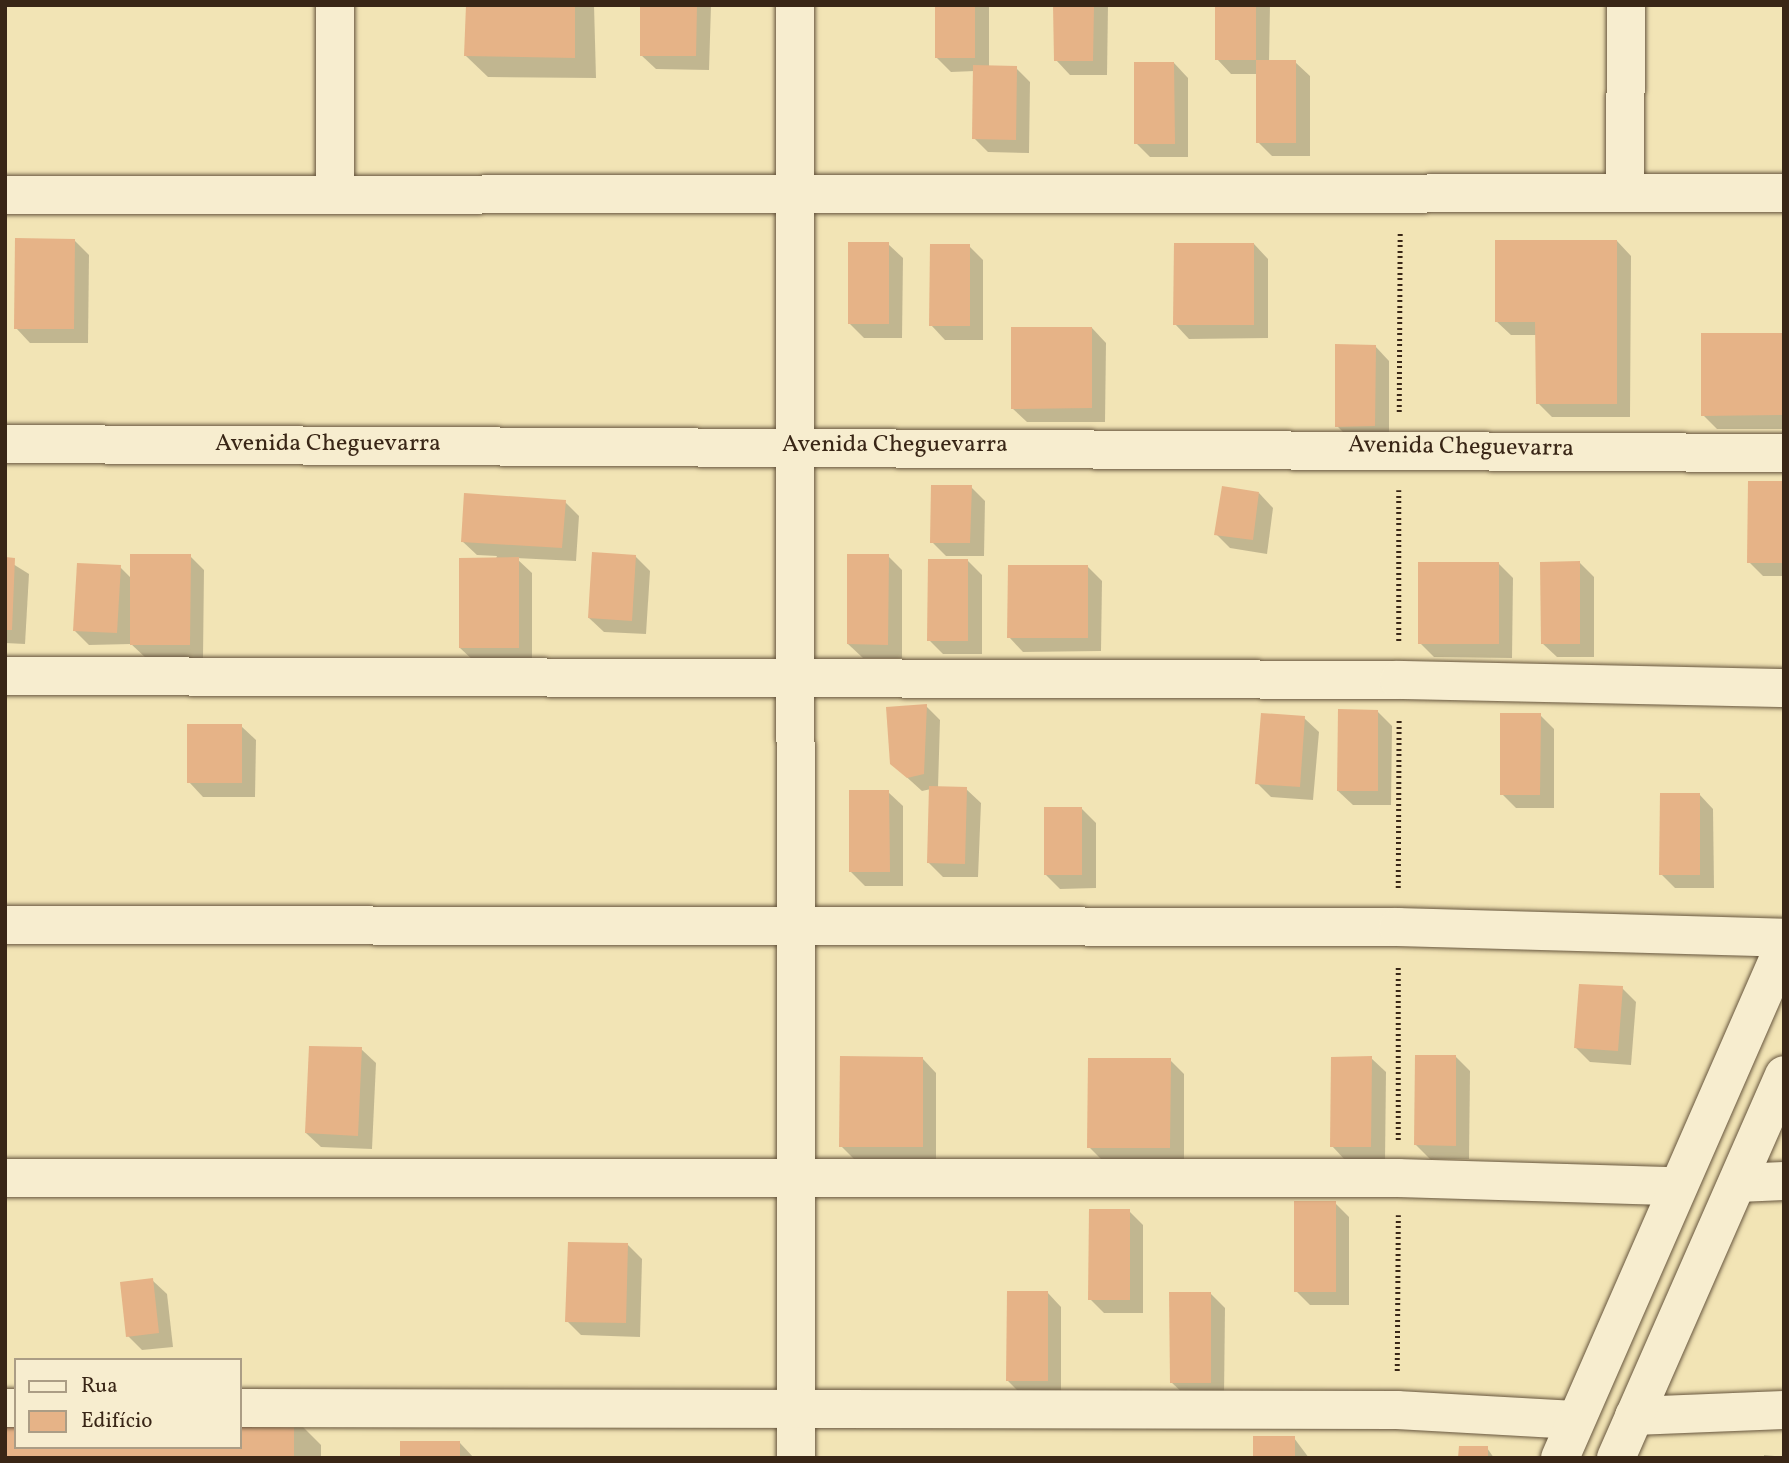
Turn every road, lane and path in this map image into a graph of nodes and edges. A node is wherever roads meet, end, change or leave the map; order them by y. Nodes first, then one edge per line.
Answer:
1 (335, 5) edge
2 (796, 5) edge
3 (1626, 5) edge
4 (1625, 193) junction
5 (1784, 193) edge
6 (5, 195) edge
7 (335, 195) junction
8 (796, 195) junction
9 (1400, 195) junction
10 (5, 444) edge
11 (795, 447) junction
12 (1398, 447) junction
13 (1784, 453) edge
14 (5, 676) edge
15 (792, 678) junction
16 (1399, 680) junction
17 (1784, 688) edge
18 (5, 925) edge
19 (1398, 927) junction
20 (796, 928) junction
21 (1784, 938) edge
22 (1784, 946) edge
23 (1784, 1075) edge
24 (794, 1177) junction
25 (5, 1178) edge
26 (1398, 1178) junction
27 (1784, 1181) edge
28 (1738, 1183) junction
29 (1675, 1186) junction
30 (242, 1408) edge
31 (796, 1409) junction
32 (1397, 1410) junction
33 (1784, 1410) edge
34 (1634, 1416) junction
35 (1574, 1420) junction
36 (796, 1458) edge
37 (1560, 1458) edge
38 (1615, 1458) edge

1 - 7 street
2 - 8 street
3 - 4 street
4 - 5 street
4 - 9 street
6 - 7 street
7 - 8 street
8 - 9 street
8 - 11 street
9 - 12 path
10 - 11 street, Avenida Cheguevarra
11 - 12 street, Avenida Cheguevarra
11 - 15 street
12 - 13 street, Avenida Cheguevarra
12 - 16 path
14 - 15 street
15 - 16 street
15 - 20 street
16 - 17 street
16 - 19 path
18 - 20 street
19 - 20 street
19 - 21 street
19 - 26 path
20 - 24 street
22 - 29 street
23 - 28 street
24 - 25 street
24 - 26 street
24 - 31 street
26 - 29 street
26 - 32 path
27 - 28 street
28 - 34 street
29 - 35 street
30 - 31 street
31 - 32 street
31 - 36 street
32 - 35 street
33 - 34 street
34 - 38 street
35 - 37 street

